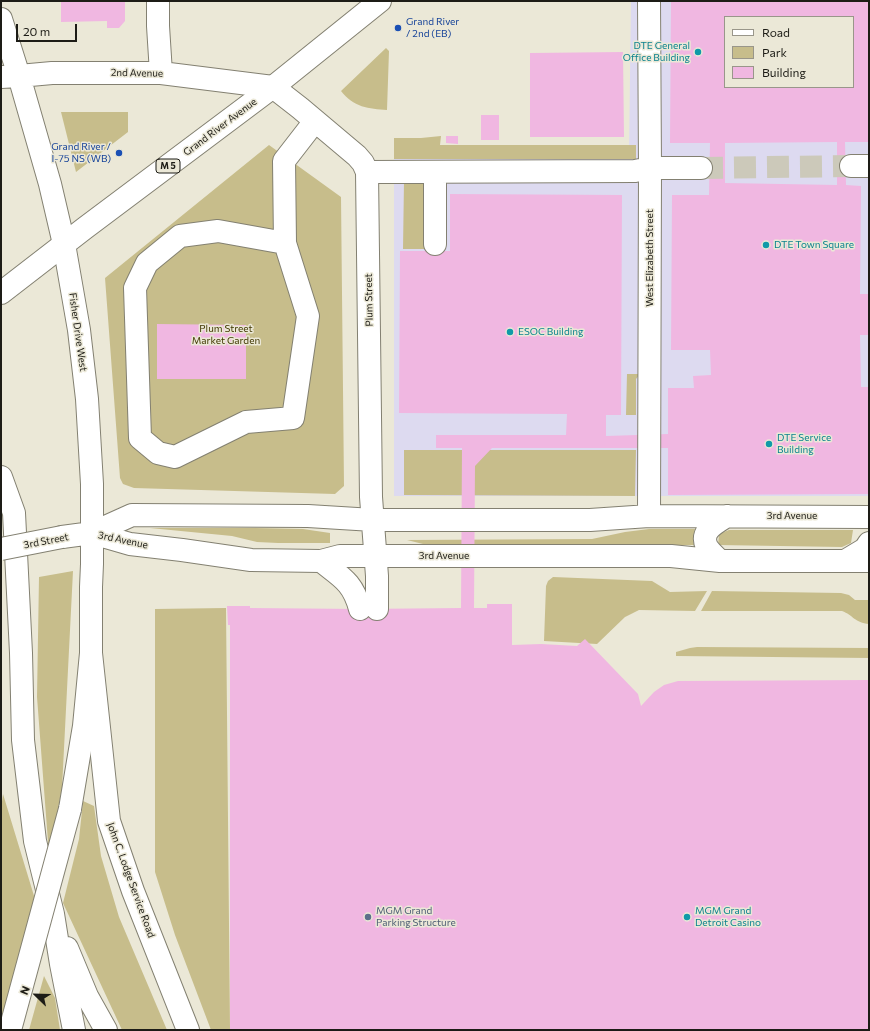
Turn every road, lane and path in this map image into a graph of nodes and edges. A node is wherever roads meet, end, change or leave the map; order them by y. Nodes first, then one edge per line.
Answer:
1 (158, 1) edge
2 (380, 1) edge
3 (648, 1) edge
4 (1, 19) edge
5 (161, 73) junction
6 (10, 77) edge
7 (273, 87) junction
8 (315, 121) junction
9 (650, 168) junction
10 (701, 168) tunnel mouth
11 (367, 172) junction
12 (435, 172) junction
13 (285, 243) junction
14 (64, 244) junction
15 (435, 244) dead end
16 (1, 293) edge
17 (1, 477) edge
18 (649, 516) junction
19 (727, 516) junction
20 (374, 520) junction
21 (865, 521) edge
22 (92, 533) junction
23 (869, 543) edge
24 (1, 549) edge
25 (376, 556) junction
26 (321, 561) junction
27 (720, 561) junction
28 (845, 561) junction
29 (869, 561) edge
30 (91, 653) junction
31 (53, 914) junction
32 (10, 1030) edge
33 (74, 1030) edge
34 (106, 1030) edge
35 (188, 1030) edge

1 - 5 main road
2 - 7 main road, Grand River Avenue / M 5
3 - 9 main road, West Elizabeth Street
4 - 6 main road, Fisher Drive West
5 - 6 main road, 2nd Avenue
5 - 7 main road, 2nd Avenue
6 - 14 main road, Fisher Drive West
7 - 8 main road
7 - 14 main road, Grand River Avenue / M 5
8 - 11 main road
8 - 13 main road
9 - 10 main road
9 - 12 main road
9 - 18 main road, West Elizabeth Street
11 - 12 main road
11 - 20 main road, Plum Street
12 - 15 main road
13 - 13 main road
14 - 16 main road, Grand River Avenue / M 5
14 - 22 main road, Fisher Drive West
17 - 31 main road
18 - 19 main road, 3rd Avenue
18 - 20 main road, 3rd Avenue
19 - 21 main road, 3rd Avenue
19 - 27 main road
20 - 22 main road, 3rd Avenue
20 - 25 main road, Plum Street
22 - 24 main road, 3rd Street, bridge
22 - 26 main road, 3rd Avenue
22 - 30 main road, Fisher Drive West
23 - 28 main road
25 - 26 main road, 3rd Avenue
25 - 26 main road, Plum Street
25 - 27 main road, 3rd Avenue
27 - 28 main road, 3rd Avenue
28 - 29 main road, 3rd Avenue
30 - 32 main road, bridge
30 - 35 main road, John C. Lodge Service Road
31 - 33 main road
31 - 34 main road

